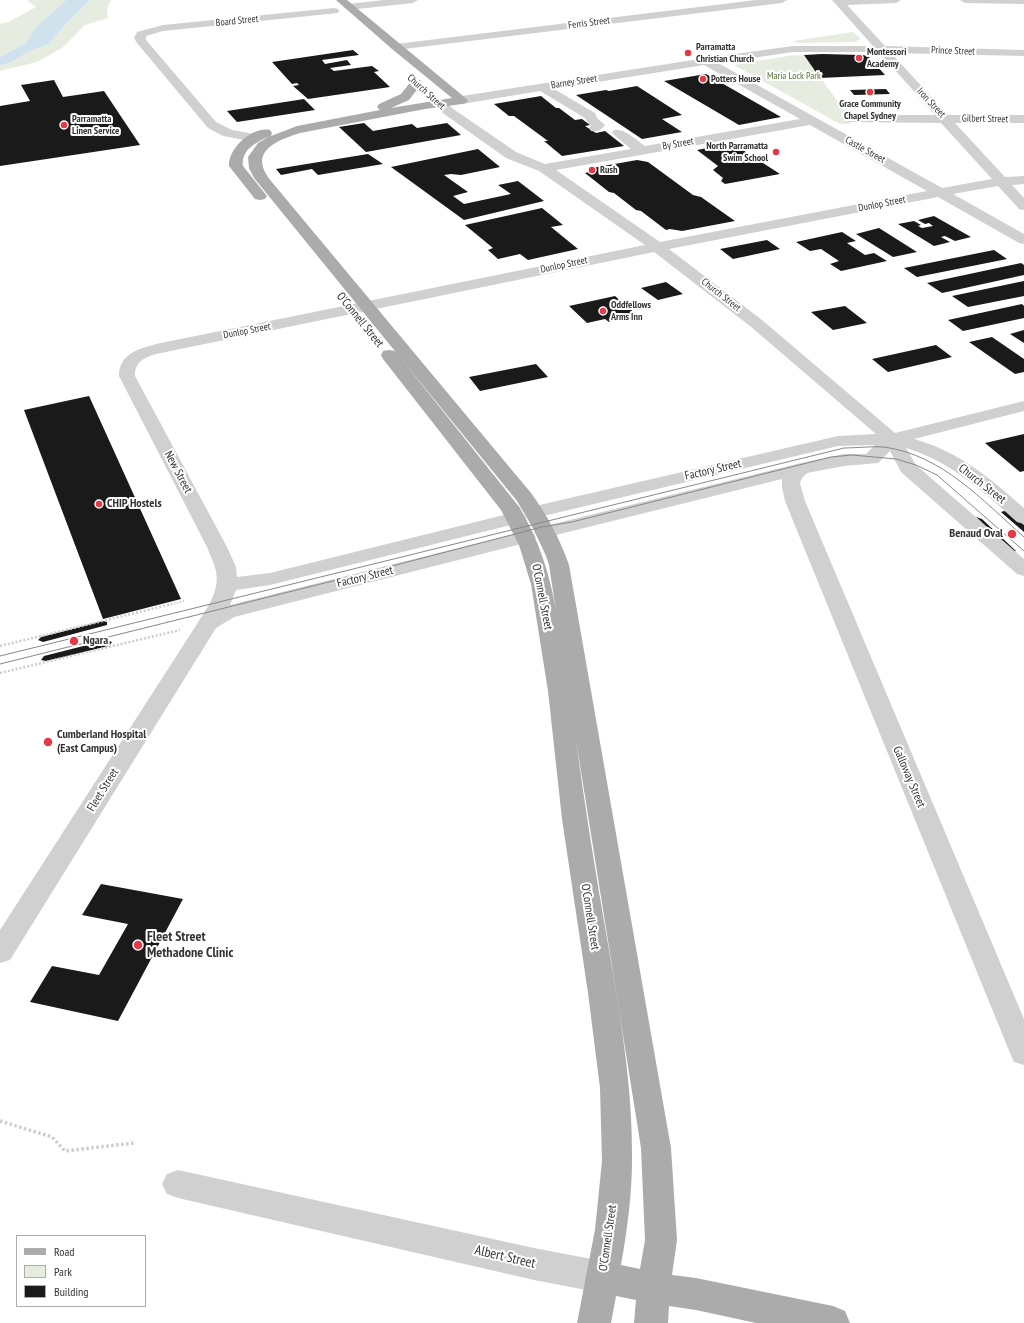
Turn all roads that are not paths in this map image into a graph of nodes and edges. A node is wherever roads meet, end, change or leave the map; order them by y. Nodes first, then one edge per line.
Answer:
1 (323, 0) edge
2 (413, 0) edge
3 (782, 0) edge
4 (896, 0) edge
5 (965, 0) edge
6 (837, 1) edge
7 (1024, 1) edge
8 (344, 4) edge
9 (337, 13) joint
10 (396, 47) junction
11 (881, 49) junction
12 (1024, 53) edge
13 (706, 61) junction
14 (406, 74) dead end
15 (416, 83) junction
16 (542, 87) junction
17 (462, 100) junction
18 (440, 103) junction
19 (476, 112) dead end
20 (945, 118) junction
21 (851, 119) dead end
22 (1024, 119) edge
23 (811, 121) junction
24 (595, 128) dead end
25 (618, 133) dead end
26 (255, 138) junction
27 (272, 140) joint
28 (518, 144) dead end
29 (643, 150) junction
30 (542, 167) junction
31 (1024, 180) edge
32 (1002, 181) junction
33 (942, 193) junction
34 (1024, 206) edge
35 (1024, 240) edge
36 (657, 247) junction
37 (327, 279) dead end
38 (354, 304) junction
39 (130, 362) joint
40 (1024, 406) edge
41 (892, 439) junction
42 (867, 460) junction
43 (908, 468) junction
44 (801, 469) junction
45 (744, 482) junction
46 (795, 501) junction
47 (1024, 518) edge
48 (530, 525) junction
49 (1024, 570) edge
50 (227, 585) junction
51 (208, 624) junction
52 (0, 952) edge
53 (1024, 1053) edge
54 (178, 1184) dead end
55 (602, 1277) junction
56 (653, 1288) junction
57 (594, 1323) edge
58 (651, 1323) edge
59 (833, 1323) edge

1 - 9 main road
2 - 8 street
3 - 10 street, Ferris Street
4 - 6 street
5 - 7 street
6 - 11 street, Iron Street
8 - 10 main road, Church Street
9 - 26 street, Board Street
10 - 17 main road, Church Street
11 - 12 street, Prince Street
11 - 13 street, Barney Street
11 - 20 street, Iron Street
13 - 16 street, Barney Street
13 - 23 street, Castle Street
14 - 15 main road, Church Street
15 - 18 main road, Church Street
15 - 26 main road
16 - 17 street, Barney Street
16 - 24 street
17 - 18 main road, Barney Street
17 - 19 street, Church Street
18 - 27 main road, Barney Street
18 - 30 street, Church Street
20 - 21 street
20 - 22 street, Gilbert Street
20 - 32 street, Iron Street
23 - 29 street, By Street
23 - 33 street, Castle Street
25 - 29 street
26 - 37 main road
27 - 38 main road, O'Connell Street
28 - 30 street, Church Street
29 - 30 street, By Street
30 - 36 street, Church Street
31 - 32 street, Dunlop Street
32 - 33 street, Dunlop Street
32 - 34 street, Iron Street
33 - 35 street, Castle Street
33 - 36 street, Dunlop Street
36 - 38 street, Dunlop Street
36 - 41 street, Church Street
38 - 39 street, Dunlop Street
38 - 48 main road, O'Connell Street
39 - 50 street, New Street
40 - 41 street, Factory Street
41 - 42 street
41 - 43 street, Church Street
41 - 47 street, Church Street
41 - 48 street, Factory Street
42 - 43 street, Church Street
42 - 44 street, Factory Street
43 - 49 street, Church Street
44 - 45 street, Factory Street
44 - 46 street, Galloway Street
45 - 46 street
45 - 48 street, Factory Street
46 - 53 street, Galloway Street
48 - 50 street, Factory Street
48 - 51 street, Factory Street
48 - 55 main road, O'Connell Street
48 - 56 main road, O'Connell Street
50 - 51 street, Fleet Street
51 - 52 street, Fleet Street
54 - 55 street, Albert Street
55 - 56 main road, Albert Street
55 - 57 main road, O'Connell Street
56 - 58 main road, O'Connell Street
56 - 59 main road, Albert Street

